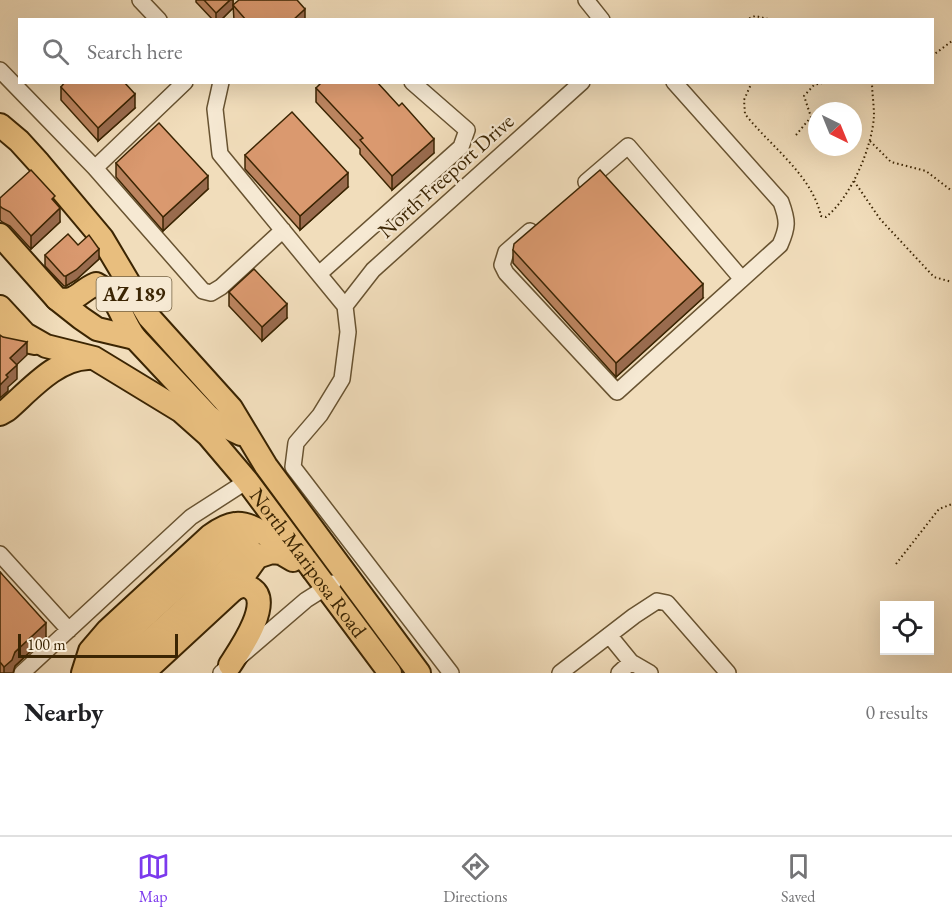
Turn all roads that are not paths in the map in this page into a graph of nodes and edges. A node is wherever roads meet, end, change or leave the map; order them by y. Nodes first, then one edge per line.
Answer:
1 (140, 0) edge
2 (586, 0) edge
3 (157, 18) edge
4 (600, 18) edge
5 (0, 70) edge
6 (183, 84) edge
7 (223, 84) edge
8 (414, 84) edge
9 (580, 84) edge
10 (676, 84) edge
11 (0, 125) edge
12 (94, 168) junction
13 (576, 192) edge
14 (541, 222) edge
15 (282, 230) junction
16 (0, 236) edge
17 (319, 274) junction
18 (741, 278) junction
19 (57, 299) junction
20 (345, 306) junction
21 (0, 307) edge
22 (2, 335) edge
23 (135, 338) junction
24 (46, 346) junction
25 (94, 358) junction
26 (0, 414) edge
27 (254, 450) junction
28 (247, 481) junction
29 (267, 547) junction
30 (0, 554) edge
31 (346, 574) junction
32 (320, 579) junction
33 (234, 589) junction
34 (69, 630) junction
35 (609, 635) junction
36 (402, 650) junction
37 (631, 662) junction
38 (225, 669) edge
39 (382, 670) edge
40 (22, 673) edge
41 (83, 673) edge
42 (90, 673) edge
43 (100, 673) edge
44 (110, 673) edge
45 (121, 673) edge
46 (132, 673) edge
47 (143, 673) edge
48 (419, 673) edge
49 (452, 673) edge
50 (560, 673) edge
51 (619, 673) edge
52 (650, 673) edge
53 (728, 673) edge

1 - 3 street
2 - 4 street
5 - 12 street
6 - 12 street
7 - 15 street
8 - 17 street
9 - 20 street, North Freeport Drive
10 - 18 street
11 - 27 highway, AZ 189
12 - 15 street
13 - 18 street
14 - 18 street
15 - 17 street
16 - 19 highway, AZ 189
17 - 20 street
19 - 23 highway, AZ 189
19 - 23 highway, AZ 189
20 - 49 street
21 - 24 highway
22 - 24 highway, North Mariposa Road
23 - 27 highway, AZ 189
24 - 25 highway, North Mariposa Road
25 - 26 highway
25 - 28 highway, North Mariposa Road
27 - 28 highway
27 - 31 highway, AZ 189
28 - 32 highway, North Mariposa Road
28 - 34 street
29 - 32 highway
29 - 33 highway
29 - 41 highway
29 - 42 highway
29 - 43 highway
29 - 44 highway
29 - 45 highway
29 - 46 highway
30 - 34 street
31 - 32 street
31 - 36 highway, North Mariposa Road / AZ 189
32 - 38 street
32 - 39 highway, North Mariposa Road
33 - 38 highway
33 - 47 highway
34 - 40 street
35 - 37 street
35 - 50 street
35 - 53 street
36 - 39 street
36 - 48 highway, North Mariposa Road / AZ 189
37 - 51 street
37 - 52 street

